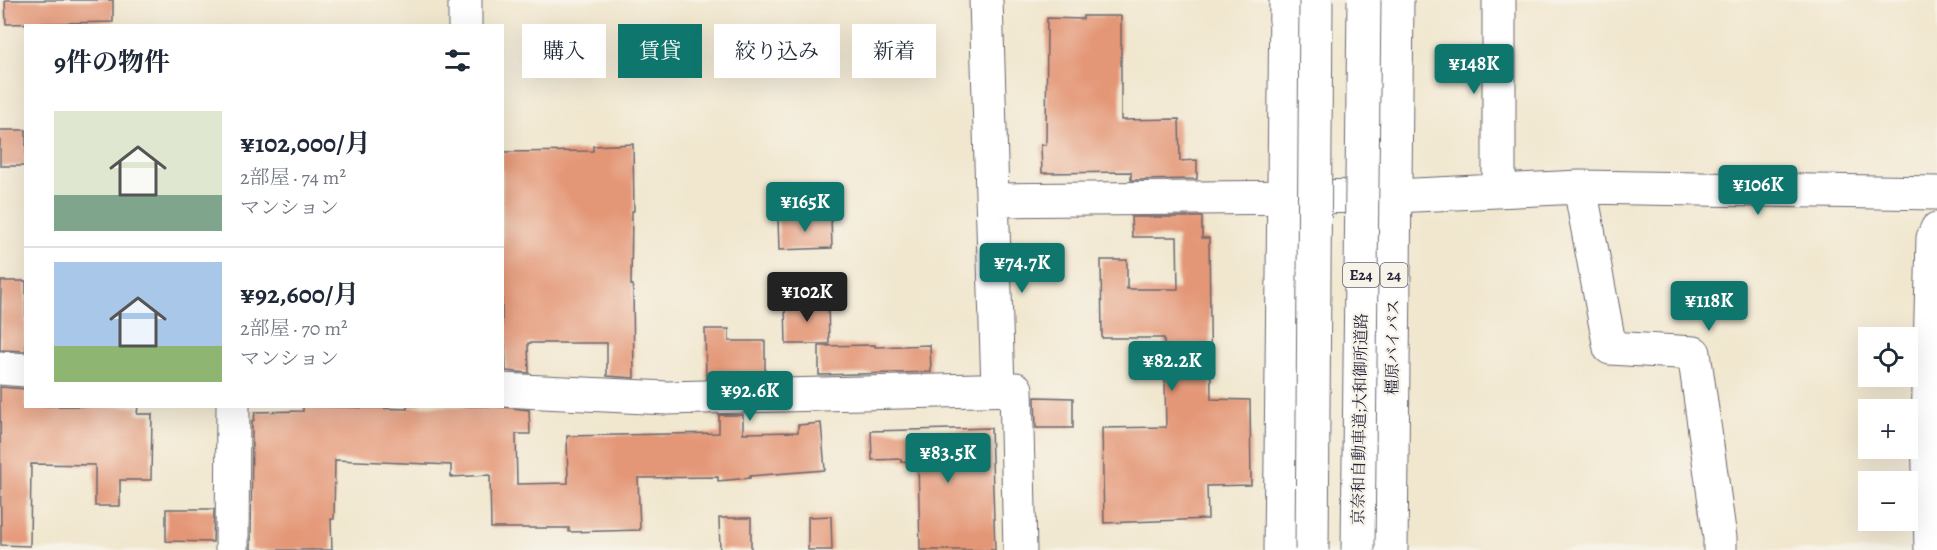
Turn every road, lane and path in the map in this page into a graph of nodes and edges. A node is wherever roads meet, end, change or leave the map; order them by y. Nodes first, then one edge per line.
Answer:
1 (465, 0) edge
2 (986, 0) edge
3 (1286, 0) edge
4 (1316, 0) edge
5 (1364, 0) edge
6 (1397, 0) edge
7 (1499, 0) edge
8 (465, 24) edge
9 (1580, 187) junction
10 (1499, 190) junction
11 (1937, 194) edge
12 (1395, 196) junction
13 (1284, 197) junction
14 (993, 200) junction
15 (1937, 229) edge
16 (0, 368) edge
17 (24, 370) edge
18 (999, 389) junction
19 (504, 390) edge
20 (233, 408) edge
21 (232, 550) edge
22 (1020, 550) edge
23 (1280, 550) edge
24 (1312, 550) edge
25 (1358, 550) edge
26 (1391, 550) edge
27 (1720, 550) edge
28 (1931, 550) edge

1 - 8 main road
2 - 14 main road
3 - 13 main road
4 - 24 main road, bridge
5 - 25 main road, 京奈和自動車道;大和御所道路 / E24, bridge
6 - 12 main road, 橿原バイパス / 24
7 - 10 main road
9 - 10 main road
9 - 11 main road
9 - 27 main road
10 - 12 main road
12 - 13 main road
12 - 26 main road, 橿原バイパス / 24
13 - 14 main road
13 - 23 main road
14 - 18 main road
15 - 28 main road
16 - 17 main road
18 - 19 main road
18 - 22 main road
20 - 21 main road

